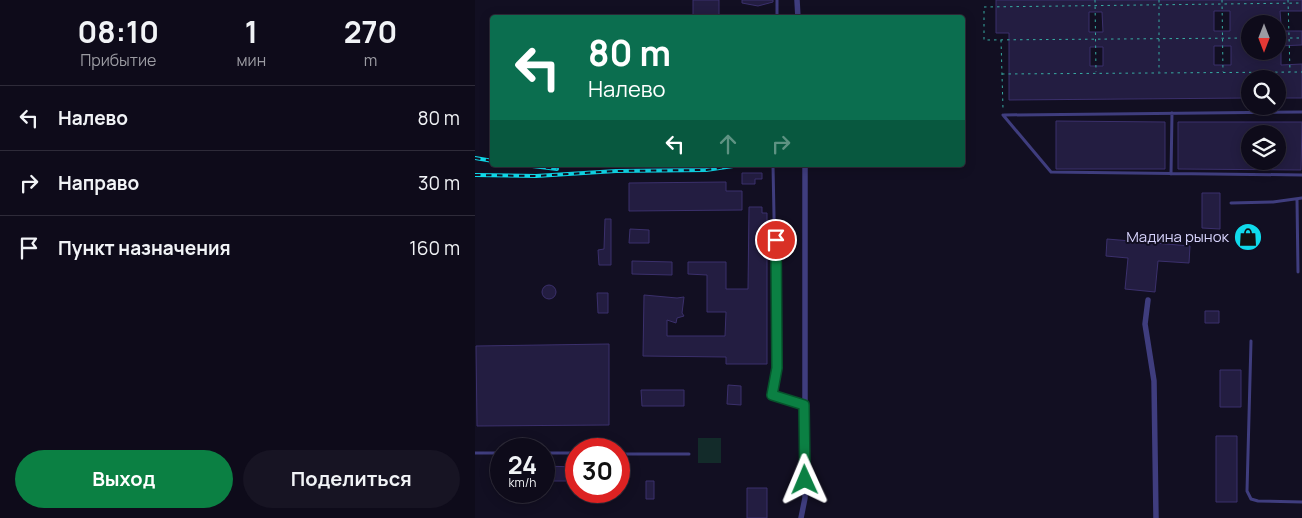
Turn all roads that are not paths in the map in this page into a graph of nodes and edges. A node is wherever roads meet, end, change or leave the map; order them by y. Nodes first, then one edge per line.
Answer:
1 (777, 0) edge
2 (797, 0) edge
3 (777, 15) edge
4 (798, 15) edge
5 (1302, 112) edge
6 (1172, 113) junction
7 (773, 167) edge
8 (805, 167) edge
9 (1171, 174) junction
10 (1302, 175) edge
11 (1300, 199) edge
12 (1231, 203) dead end
13 (1298, 272) dead end
14 (1147, 300) dead end
15 (1251, 341) dead end
16 (804, 405) junction
17 (475, 453) edge
18 (490, 453) edge
19 (630, 454) edge
20 (689, 454) dead end
21 (1302, 502) edge
22 (801, 518) edge
23 (1155, 518) edge

1 - 3 lane
2 - 4 street
5 - 6 lane
6 - 9 lane
6 - 9 lane
7 - 16 lane
8 - 16 street
9 - 10 lane
11 - 12 lane
11 - 13 lane
14 - 23 street
15 - 21 lane
16 - 22 street
17 - 18 lane
19 - 20 lane

